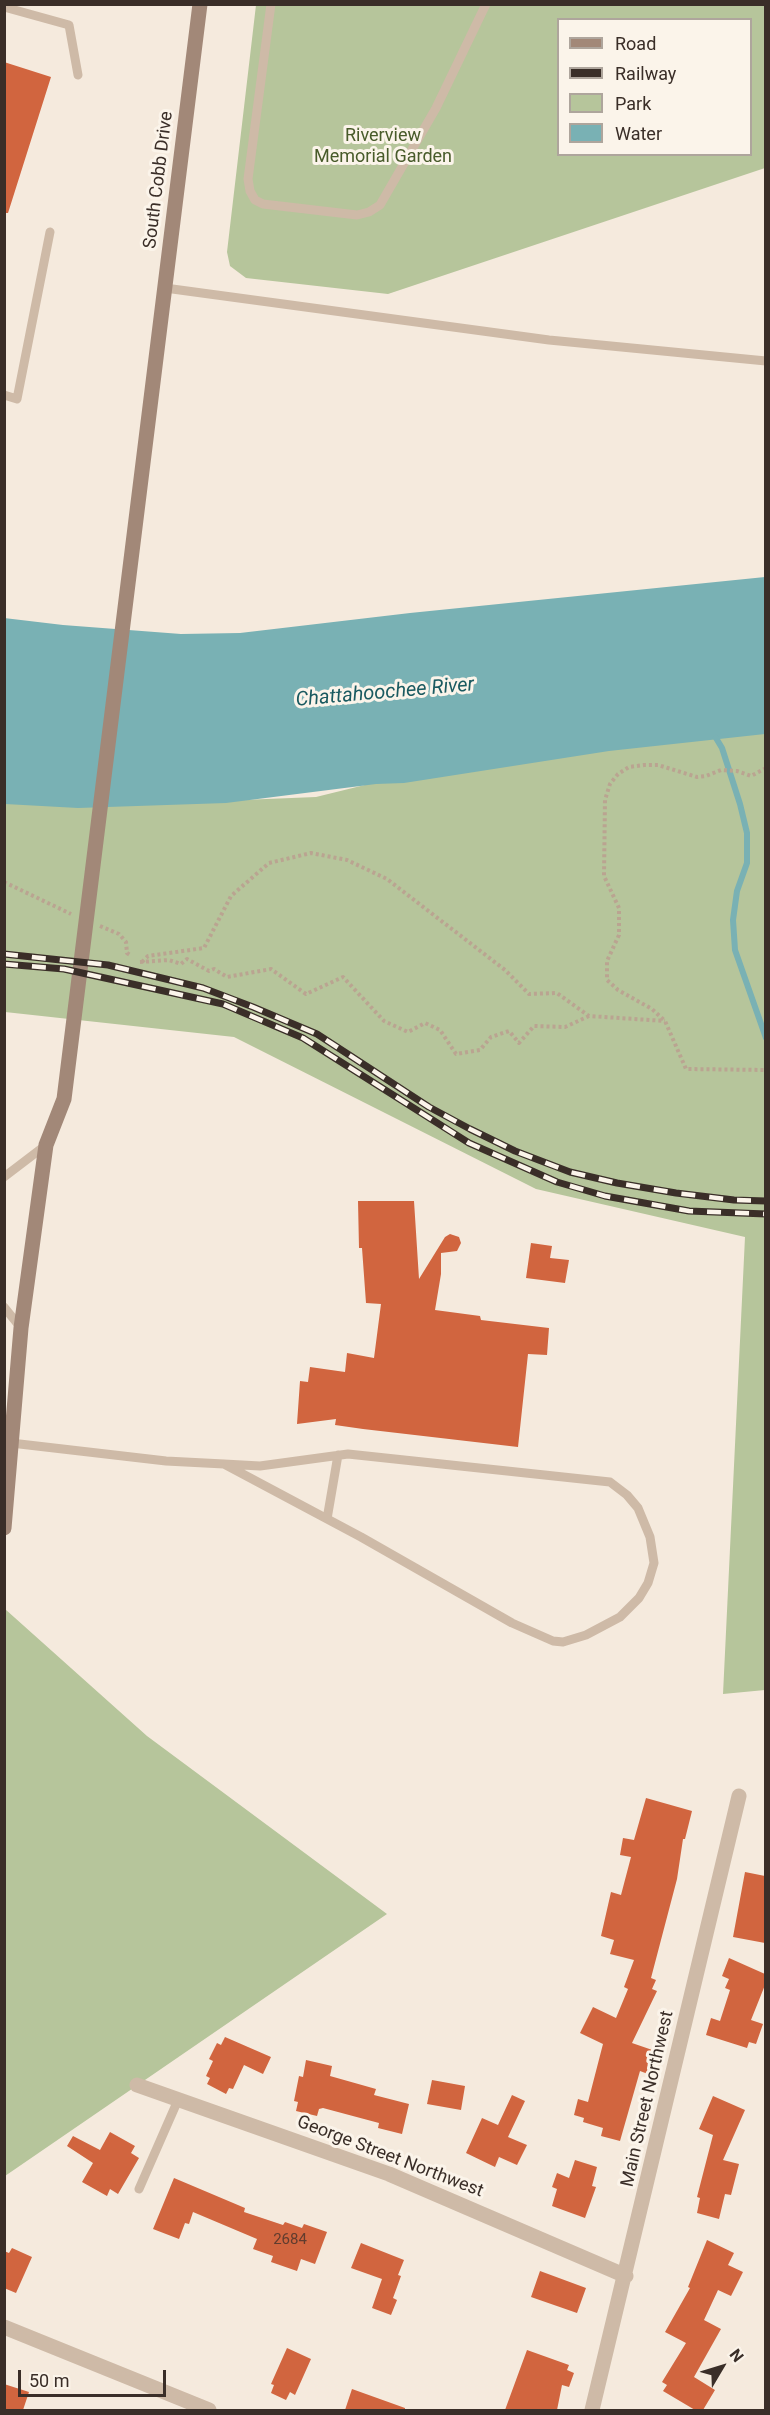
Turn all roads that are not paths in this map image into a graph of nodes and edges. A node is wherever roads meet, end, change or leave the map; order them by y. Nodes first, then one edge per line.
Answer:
1 (200, 4) edge
2 (271, 4) edge
3 (486, 4) edge
4 (4, 7) edge
5 (78, 75) dead end
6 (50, 232) dead end
7 (165, 288) junction
8 (765, 361) edge
9 (4, 395) edge
10 (46, 1145) junction
11 (4, 1177) edge
12 (4, 1307) edge
13 (21, 1328) junction
14 (11, 1443) junction
15 (338, 1455) junction
16 (224, 1464) junction
17 (327, 1519) junction
18 (4, 1528) edge
19 (739, 1796) dead end
20 (137, 2085) dead end
21 (178, 2100) junction
22 (139, 2189) dead end
23 (626, 2276) junction
24 (4, 2327) edge
25 (209, 2410) edge
26 (592, 2410) edge

1 - 7 main road, South Cobb Drive
2 - 3 lane
4 - 5 lane
6 - 9 lane
7 - 8 lane
7 - 10 main road, South Cobb Drive
10 - 11 lane
10 - 13 main road, South Cobb Drive
12 - 13 lane
13 - 14 main road, South Cobb Drive
14 - 16 lane
14 - 18 main road, South Cobb Drive
15 - 16 lane
15 - 17 lane
15 - 17 lane
16 - 17 lane
19 - 23 street, Main Street Northwest
20 - 21 street, George Street Northwest
21 - 22 lane
21 - 23 street, George Street Northwest
23 - 26 street, Main Street Northwest
24 - 25 street

